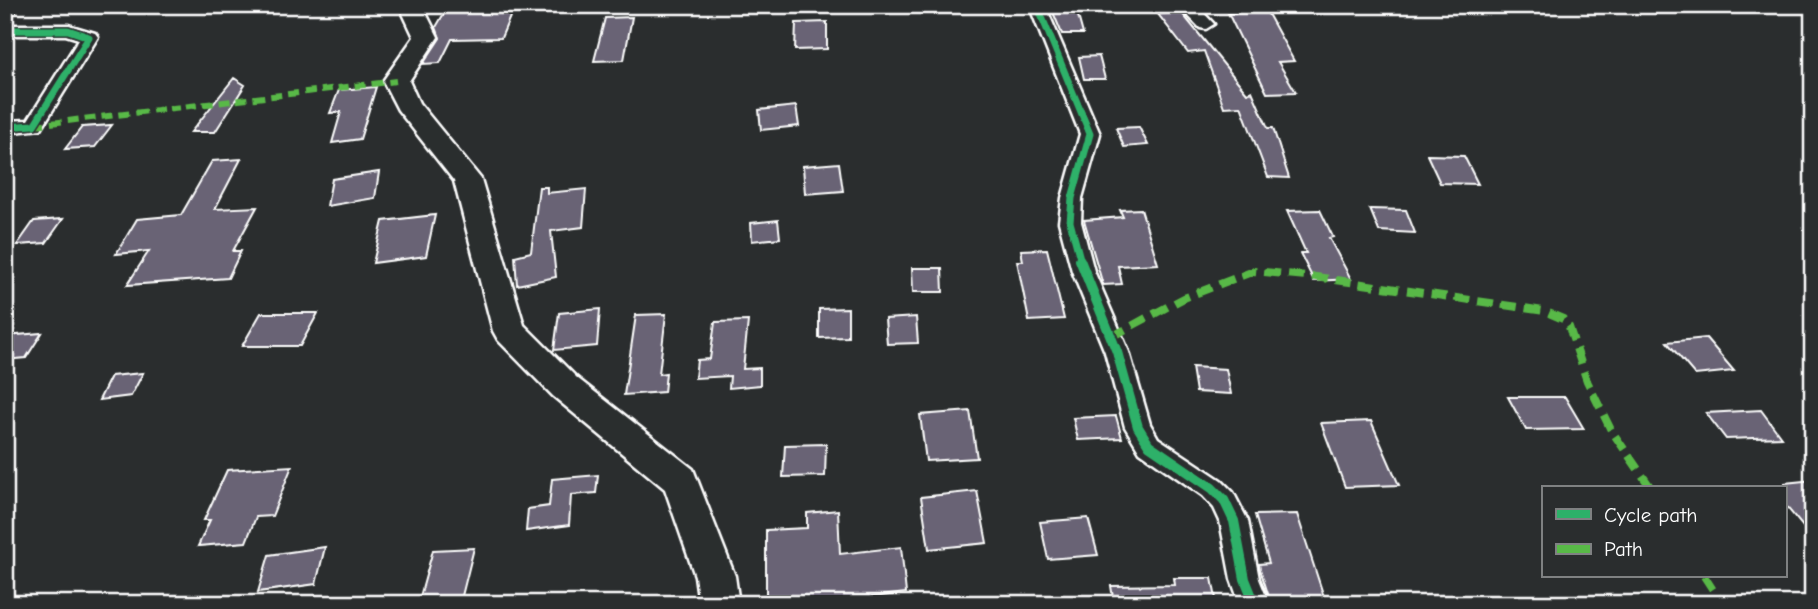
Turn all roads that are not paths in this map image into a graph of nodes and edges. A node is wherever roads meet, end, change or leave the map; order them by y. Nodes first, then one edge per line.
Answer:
1 (12, 5) edge
2 (410, 5) edge
3 (1037, 5) edge
4 (1186, 5) edge
5 (5, 11) edge
6 (1206, 24) dead end
7 (5, 30) edge
8 (5, 127) edge
9 (719, 604) edge
10 (1255, 604) edge

1 - 5 street
2 - 9 main road
3 - 10 street
4 - 6 street
7 - 8 street

